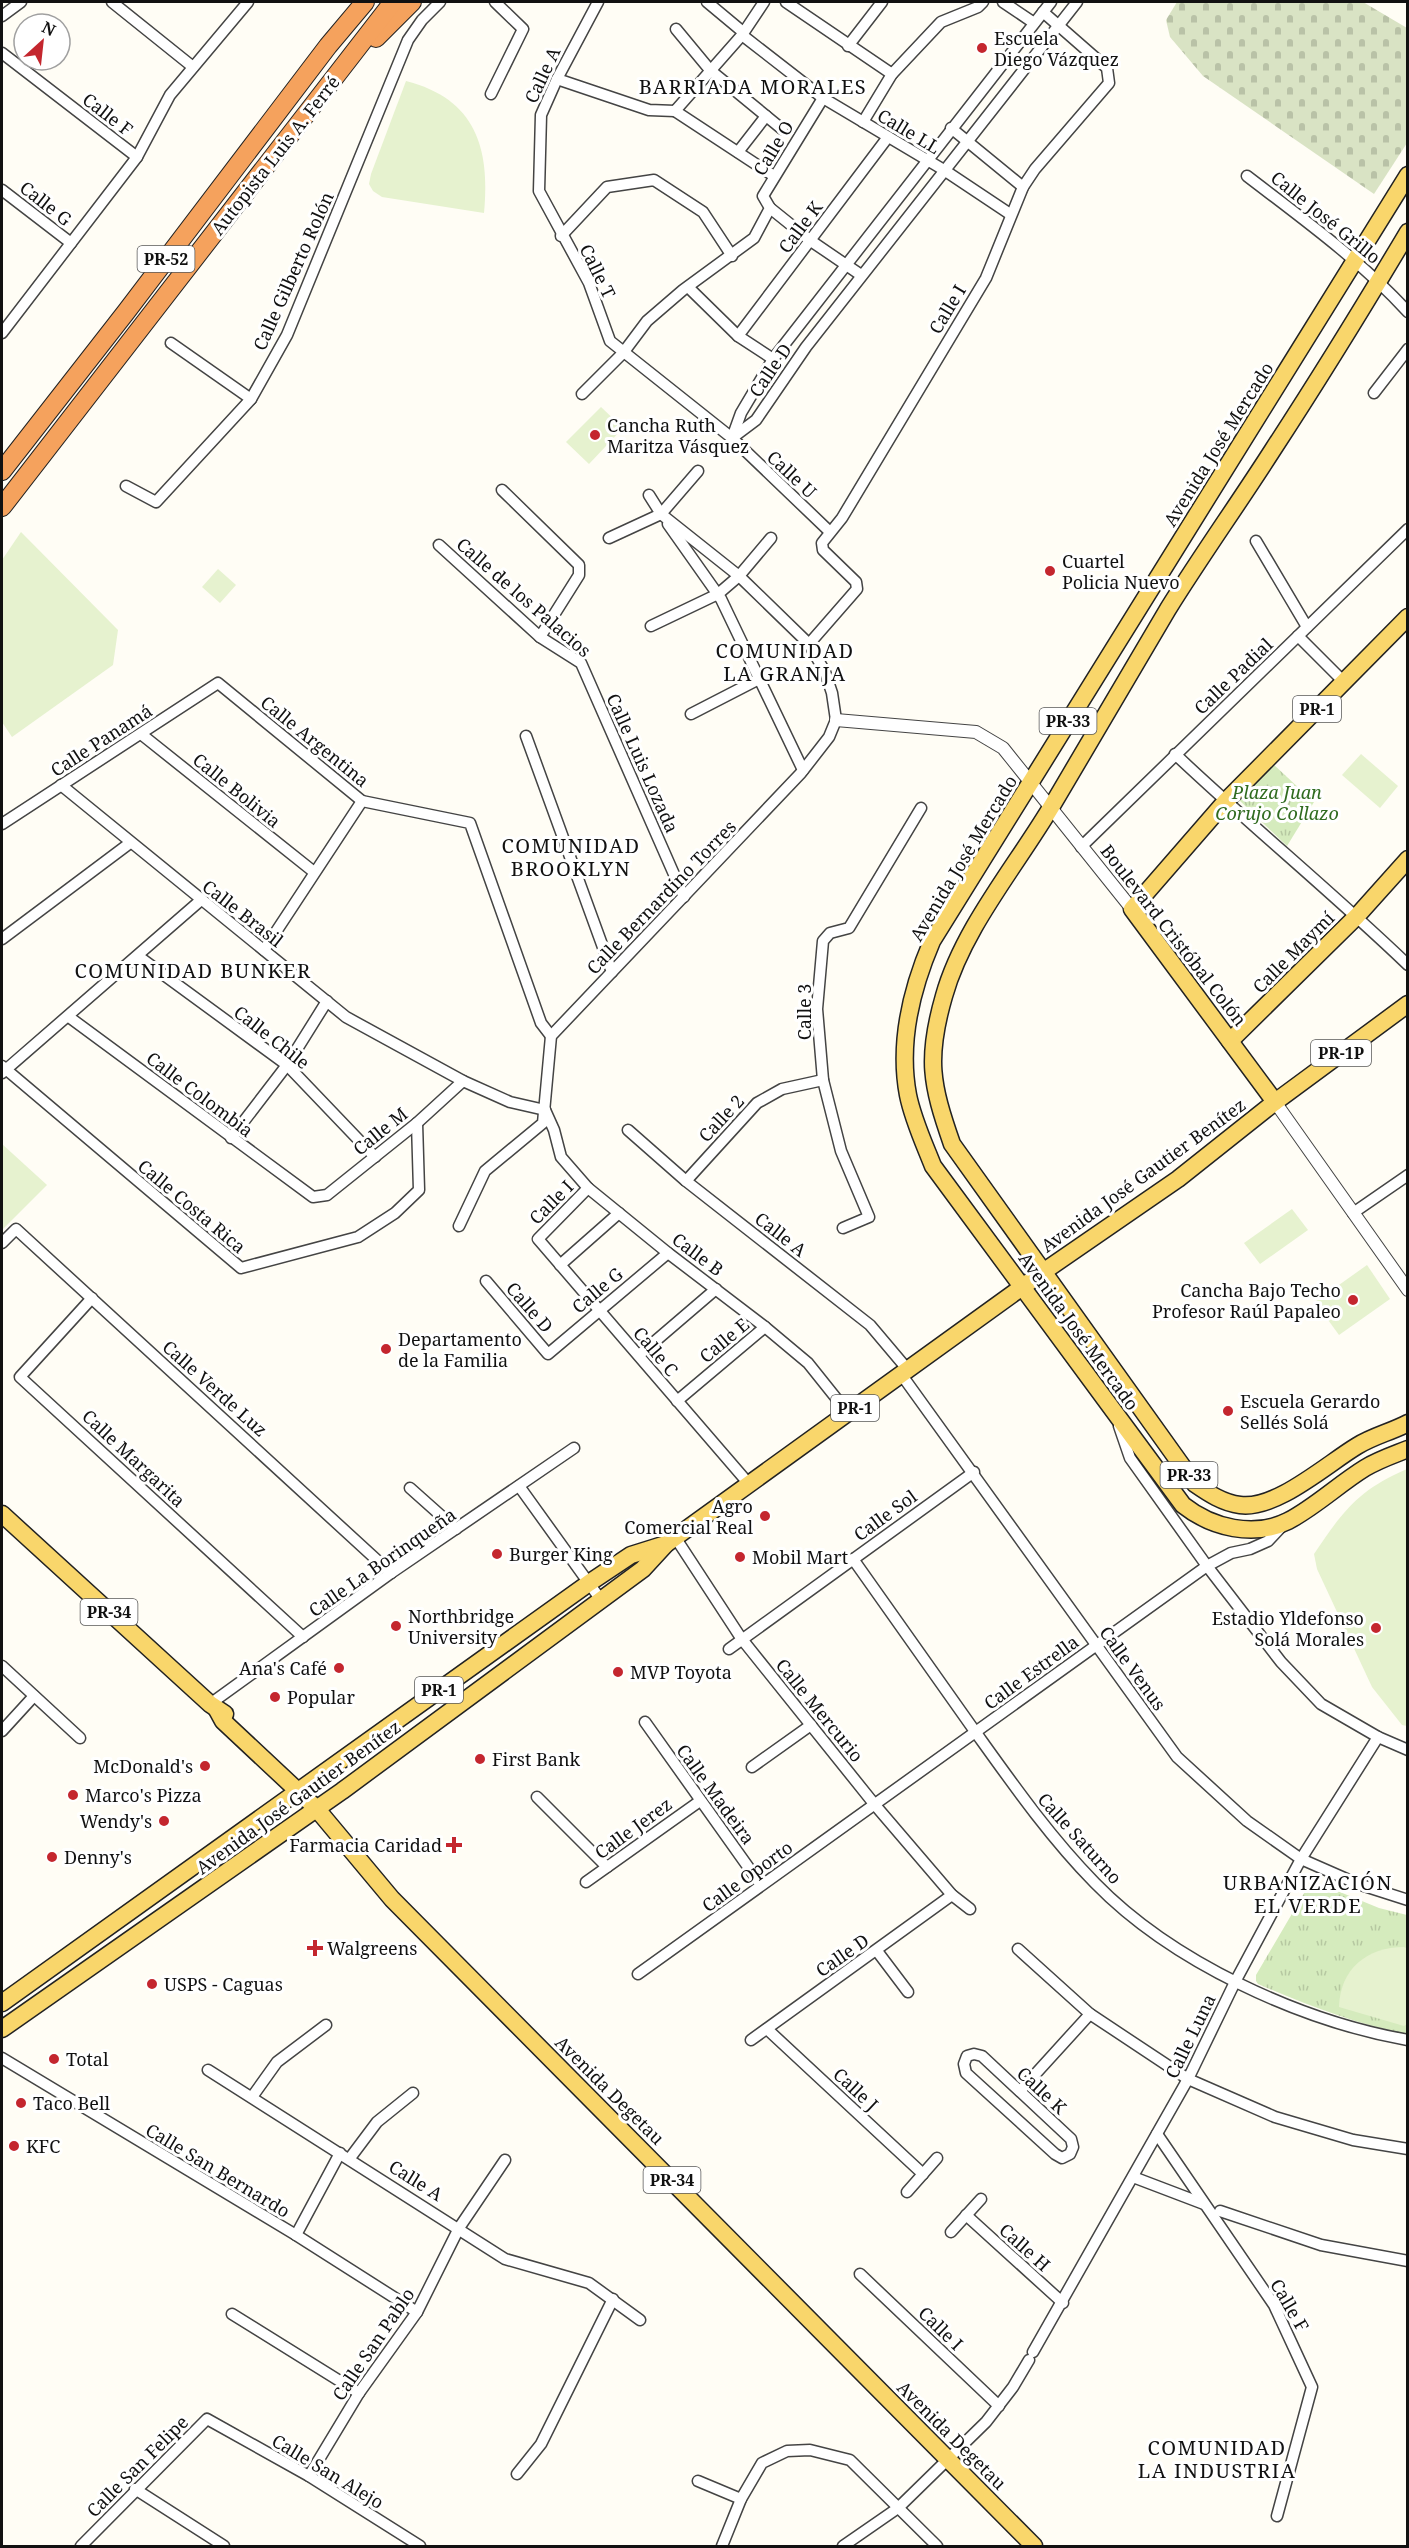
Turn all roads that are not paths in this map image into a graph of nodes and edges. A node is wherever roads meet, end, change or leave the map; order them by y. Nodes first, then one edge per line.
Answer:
1 (21, 2) edge
2 (112, 2) edge
3 (248, 2) edge
4 (350, 2) edge
5 (365, 2) edge
6 (393, 2) edge
7 (412, 2) edge
8 (440, 2) edge
9 (495, 2) edge
10 (598, 2) edge
11 (707, 2) edge
12 (764, 2) edge
13 (786, 2) edge
14 (882, 2) edge
15 (983, 2) edge
16 (1003, 2) edge
17 (1051, 2) edge
18 (1077, 2) edge
19 (1043, 12) junction
20 (2, 16) edge
21 (1034, 23) junction
22 (1058, 25) junction
23 (676, 29) dead end
24 (742, 34) junction
25 (328, 46) junction
26 (848, 46) junction
27 (2, 53) edge
28 (193, 67) junction
29 (710, 70) junction
30 (892, 74) junction
31 (557, 79) junction
32 (491, 94) dead end
33 (321, 96) junction
34 (823, 98) junction
35 (675, 111) junction
36 (766, 116) junction
37 (863, 122) junction
38 (951, 128) junction
39 (782, 129) dead end
40 (888, 137) junction
41 (967, 141) junction
42 (738, 152) junction
43 (137, 157) junction
44 (927, 161) junction
45 (944, 170) junction
46 (774, 176) junction
47 (1247, 176) dead end
48 (1407, 176) edge
49 (1023, 187) junction
50 (2, 190) edge
51 (770, 208) junction
52 (1010, 214) junction
53 (1407, 232) edge
54 (561, 236) junction
55 (811, 241) junction
56 (71, 243) junction
57 (732, 256) junction
58 (1354, 260) junction
59 (847, 265) junction
60 (861, 275) junction
61 (1379, 280) junction
62 (688, 287) junction
63 (1407, 312) edge
64 (2, 329) edge
65 (738, 336) junction
66 (171, 343) dead end
67 (1407, 349) edge
68 (622, 353) junction
69 (773, 359) junction
70 (1374, 393) dead end
71 (582, 394) dead end
72 (251, 399) junction
73 (732, 438) junction
74 (2, 471) edge
75 (698, 471) dead end
76 (126, 486) dead end
77 (502, 490) dead end
78 (649, 495) dead end
79 (2, 507) edge
80 (661, 514) junction
81 (1407, 529) edge
82 (831, 532) junction
83 (609, 538) dead end
84 (771, 538) dead end
85 (1256, 542) dead end
86 (439, 545) dead end
87 (739, 576) junction
88 (718, 594) junction
89 (1407, 617) edge
90 (651, 626) dead end
91 (1307, 627) junction
92 (1298, 636) junction
93 (540, 637) junction
94 (809, 644) junction
95 (586, 674) joint
96 (759, 679) junction
97 (1344, 682) junction
98 (218, 683) joint
99 (691, 714) dead end
100 (836, 720) junction
101 (141, 734) junction
102 (526, 736) dead end
103 (1175, 754) junction
104 (803, 770) junction
105 (1031, 782) junction
106 (61, 785) junction
107 (362, 801) junction
108 (1225, 802) junction
109 (1051, 807) junction
110 (921, 808) dead end
111 (2, 824) edge
112 (130, 843) junction
113 (1081, 847) junction
114 (1407, 859) edge
115 (314, 872) junction
116 (684, 897) junction
117 (201, 900) junction
118 (1132, 909) junction
119 (1357, 916) junction
120 (2, 939) edge
121 (264, 950) junction
122 (138, 956) junction
123 (1407, 964) edge
124 (612, 972) junction
125 (327, 1001) junction
126 (1407, 1004) edge
127 (69, 1017) junction
128 (551, 1036) junction
129 (1230, 1041) junction
130 (287, 1065) junction
131 (3, 1070) edge
132 (823, 1080) junction
133 (463, 1081) junction
134 (1275, 1102) junction
135 (545, 1110) junction
136 (417, 1123) junction
137 (628, 1130) dead end
138 (231, 1138) junction
139 (375, 1157) junction
140 (1407, 1175) edge
141 (686, 1180) junction
142 (588, 1188) junction
143 (313, 1197) joint
144 (619, 1213) junction
145 (1353, 1213) junction
146 (459, 1226) dead end
147 (843, 1228) dead end
148 (538, 1239) joint
149 (2, 1243) edge
150 (668, 1252) junction
151 (560, 1265) junction
152 (1043, 1272) junction
153 (486, 1281) dead end
154 (1022, 1287) junction
155 (716, 1289) junction
156 (1407, 1290) edge
157 (92, 1298) junction
158 (600, 1310) junction
159 (765, 1327) junction
160 (548, 1354) joint
161 (639, 1355) junction
162 (905, 1372) junction
163 (678, 1401) junction
164 (1115, 1412) junction
165 (848, 1413) junction
166 (1407, 1423) edge
167 (574, 1448) dead end
168 (1407, 1449) edge
169 (974, 1472) junction
170 (749, 1484) junction
171 (519, 1486) junction
172 (410, 1488) dead end
173 (2, 1514) edge
174 (1287, 1522) junction
175 (456, 1529) junction
176 (671, 1540) junction
177 (853, 1559) junction
178 (1207, 1566) junction
179 (391, 1573) junction
180 (589, 1583) junction
181 (601, 1600) junction
182 (303, 1636) junction
183 (741, 1638) junction
184 (1095, 1645) junction
185 (729, 1649) dead end
186 (2, 1666) edge
187 (34, 1696) junction
188 (213, 1707) junction
189 (645, 1722) dead end
190 (811, 1725) junction
191 (2, 1731) edge
192 (976, 1732) junction
193 (80, 1737) dead end
194 (1378, 1737) junction
195 (1407, 1749) edge
196 (257, 1754) junction
197 (752, 1767) dead end
198 (301, 1789) junction
199 (537, 1797) dead end
200 (699, 1801) junction
201 (875, 1805) junction
202 (316, 1808) junction
203 (272, 1809) junction
204 (1301, 1860) junction
205 (607, 1867) junction
206 (586, 1882) dead end
207 (761, 1885) junction
208 (952, 1895) junction
209 (1407, 1900) edge
210 (970, 1909) dead end
211 (1018, 1949) dead end
212 (877, 1951) junction
213 (638, 1974) dead end
214 (1236, 1982) junction
215 (908, 1992) dead end
216 (2, 2003) edge
217 (1090, 2014) junction
218 (326, 2025) dead end
219 (2, 2029) edge
220 (767, 2029) junction
221 (751, 2040) dead end
222 (1407, 2040) edge
223 (2, 2058) edge
224 (208, 2070) dead end
225 (1188, 2079) junction
226 (1020, 2091) junction
227 (413, 2093) dead end
228 (252, 2097) junction
229 (1157, 2134) junction
230 (1407, 2149) edge
231 (345, 2155) junction
232 (937, 2158) dead end
233 (505, 2160) dead end
234 (923, 2174) junction
235 (1133, 2177) junction
236 (907, 2192) dead end
237 (981, 2199) dead end
238 (1204, 2204) junction
239 (1220, 2211) dead end
240 (966, 2215) junction
241 (459, 2228) junction
242 (951, 2232) dead end
243 (296, 2235) junction
244 (1407, 2261) edge
245 (860, 2274) dead end
246 (613, 2299) junction
247 (1063, 2303) junction
248 (417, 2312) junction
249 (232, 2314) dead end
250 (640, 2320) dead end
251 (359, 2392) junction
252 (999, 2406) junction
253 (219, 2426) joint
254 (948, 2459) junction
255 (517, 2474) dead end
256 (309, 2476) junction
257 (698, 2481) dead end
258 (135, 2489) junction
259 (741, 2499) junction
260 (898, 2508) junction
261 (1277, 2516) dead end
262 (81, 2547) edge
263 (224, 2547) edge
264 (420, 2547) edge
265 (722, 2547) edge
266 (843, 2547) edge
267 (937, 2547) edge
268 (1035, 2547) edge

1 - 20 street
2 - 28 street
3 - 28 street
4 - 25 highway
5 - 25 highway, Autopista Luis A. Ferré / PR-52
6 - 33 highway, Autopista Luis A. Ferré / PR-52
7 - 33 highway
8 - 72 street, Calle Gilberto Rolón
9 - 32 street
10 - 31 street, Calle A
11 - 24 street, Calle LL
12 - 24 street
13 - 26 street
14 - 26 street
15 - 30 street
16 - 21 street
17 - 19 street, Calle D
18 - 22 street, Calle D
19 - 21 street, Calle D
19 - 22 street
21 - 38 street, Calle D
22 - 41 street, Calle D
22 - 49 street, Calle I
23 - 29 street
24 - 29 street
24 - 34 street, Calle LL
25 - 74 highway, Autopista Luis A. Ferré / PR-52
26 - 30 street
27 - 43 street, Calle F
28 - 43 street
29 - 35 street
29 - 36 street
30 - 37 street
31 - 35 street
31 - 54 street, Calle A
33 - 79 highway, Autopista Luis A. Ferré / PR-52
34 - 37 street, Calle LL
34 - 46 street, Calle O
35 - 42 street
36 - 39 street
36 - 42 street
37 - 40 street, Calle LL
38 - 41 street
38 - 44 street, Calle D
40 - 44 street, Calle LL
40 - 55 street, Calle K
41 - 45 street, Calle D
41 - 49 street
42 - 46 street
43 - 56 street
44 - 45 street, Calle LL
44 - 59 street, Calle D
45 - 52 street, Calle LL
45 - 60 street, Calle D
46 - 51 street, Calle O
47 - 58 street, Calle José Grillo
48 - 58 main road, Avenida José Mercado / PR-33
49 - 52 street, Calle I
50 - 56 street, Calle G
51 - 55 street
51 - 57 street, Calle O
52 - 82 street, Calle I
53 - 61 main road, Avenida José Mercado / PR-33
54 - 57 street
54 - 68 street, Calle T
55 - 59 street
55 - 65 street, Calle K
56 - 64 street
57 - 62 street, Calle O
58 - 61 street, Calle José Grillo
58 - 105 main road, Avenida José Mercado / PR-33
59 - 60 street
59 - 69 street, Calle D
60 - 73 street, Calle D
61 - 63 street, Calle José Grillo
61 - 109 main road, Avenida José Mercado / PR-33
62 - 65 street
62 - 68 street, Calle O
65 - 69 street
66 - 72 street
67 - 70 street
68 - 71 street, Calle O
68 - 73 street, Calle U
69 - 73 street, Calle D
72 - 76 street, Calle Gilberto Rolón
73 - 82 street, Calle U
75 - 80 street
77 - 93 street
78 - 80 street
80 - 83 street
80 - 87 street
80 - 88 street
81 - 91 street, Calle Padial
82 - 94 street
84 - 87 street
85 - 91 street
86 - 93 street, Calle de los Palacios
87 - 88 street
87 - 94 street
88 - 90 street
88 - 96 street
89 - 97 main road, PR-1
91 - 92 street, Calle Padial
92 - 97 street
92 - 103 street, Calle Padial
93 - 95 street, Calle de los Palacios
94 - 100 street
95 - 116 street, Calle Luis Lozada
96 - 99 street
96 - 104 street
97 - 108 main road, PR-1
98 - 101 street, Calle Panamá
98 - 107 street, Calle Argentina
100 - 104 street, Calle Bernardino Torres
100 - 105 street, Boulevard Cristóbal Colón
101 - 106 street, Calle Panamá
101 - 115 street, Calle Bolivia
102 - 124 street
103 - 108 street
103 - 113 street, Calle Padial
104 - 116 street, Calle Bernardino Torres
105 - 109 street, Boulevard Cristóbal Colón
105 - 154 main road, Avenida José Mercado / PR-33
106 - 111 street, Calle Panamá
106 - 112 street, Calle Brasil
107 - 115 street
107 - 128 street, Calle Argentina
108 - 118 main road, PR-1
108 - 119 street
109 - 113 street, Boulevard Cristóbal Colón
109 - 152 main road, Avenida José Mercado / PR-33
110 - 132 street, Calle 3
112 - 117 street, Calle Brasil
112 - 120 street
113 - 118 street, Boulevard Cristóbal Colón
114 - 119 main road, Calle Maymí
115 - 121 street
116 - 124 street, Calle Bernardino Torres
117 - 121 street, Calle Brasil
117 - 122 street
118 - 129 main road, Boulevard Cristóbal Colón
119 - 123 street
119 - 129 main road, Calle Maymí
121 - 125 street, Calle Brasil
122 - 127 street
122 - 130 street, Calle Chile
124 - 128 street, Calle Bernardino Torres
125 - 130 street
125 - 133 street, Calle Brasil
126 - 134 main road, Avenida José Gautier Benítez / PR-1P
127 - 131 street
127 - 138 street, Calle Colombia
128 - 135 street
129 - 134 main road, Boulevard Cristóbal Colón
130 - 138 street
130 - 139 street, Calle Chile
131 - 136 street, Calle Costa Rica
132 - 141 street, Calle 2
132 - 147 street, Calle 3
133 - 135 street, Calle Brasil
133 - 136 street, Calle M
134 - 145 street, Boulevard Cristóbal Colón
134 - 152 main road, Avenida José Gautier Benítez / PR-1
135 - 142 street, Calle B
135 - 146 street
136 - 139 street, Calle M
137 - 141 street, Calle A
138 - 143 street, Calle Colombia
139 - 143 street, Calle M
140 - 145 street
141 - 162 street, Calle A
142 - 144 street, Calle B
142 - 148 street, Calle I
144 - 150 street, Calle B
144 - 151 street
145 - 156 street, Boulevard Cristóbal Colón
148 - 151 street, Calle C
149 - 157 street, Calle Verde Luz
150 - 155 street, Calle B
150 - 158 street, Calle G
151 - 158 street, Calle C
152 - 154 main road, Avenida José Gautier Benítez / PR-1
152 - 166 main road, Avenida José Mercado / PR-33
153 - 160 street, Calle D
154 - 162 main road, Avenida José Gautier Benítez / PR-1
154 - 164 main road, Avenida José Mercado / PR-33
155 - 159 street, Calle B
155 - 161 street
157 - 179 street, Calle Verde Luz
157 - 182 street, Calle Margarita
158 - 160 street, Calle G
158 - 161 street, Calle C
159 - 163 street, Calle E
159 - 165 street, Calle B
161 - 163 street, Calle C
162 - 165 main road, Avenida José Gautier Benítez / PR-1
162 - 169 street, Calle Venus
163 - 170 street, Calle C
164 - 174 main road, Avenida José Mercado / PR-33
164 - 178 street
165 - 170 main road, Avenida José Gautier Benítez / PR-1
167 - 171 street, Calle La Borinqueña
168 - 174 main road, Avenida José Mercado / PR-33
169 - 177 street, Calle Sol
169 - 184 street, Calle Venus
170 - 176 main road, Avenida José Gautier Benítez / PR-1
171 - 175 street, Calle La Borinqueña
171 - 180 street
172 - 175 street
173 - 188 main road, Avenida Degetau / PR-34
174 - 178 street, Calle Estrella
175 - 179 street, Calle La Borinqueña
176 - 180 main road, Avenida José Gautier Benítez / PR-1
176 - 181 main road, Avenida José Gautier Benítez / PR-1
176 - 183 street, Calle Mercurio
177 - 183 street, Calle Sol
177 - 192 street, Calle Saturno
178 - 184 street, Calle Estrella
178 - 194 street
179 - 182 street, Calle La Borinqueña
180 - 181 street
180 - 198 main road, Avenida José Gautier Benítez / PR-1
181 - 202 main road, Avenida José Gautier Benítez / PR-1
182 - 188 street, Calle La Borinqueña
183 - 185 street, Calle Sol
183 - 190 street, Calle Mercurio
184 - 192 street, Calle Estrella
184 - 204 street, Calle Venus
186 - 187 street
187 - 191 street
187 - 193 street
188 - 196 main road, Avenida Degetau / PR-34
188 - 198 main road, Avenida Degetau / PR-34
189 - 200 street, Calle Madeira
190 - 197 street
190 - 201 street, Calle Mercurio
192 - 201 street, Calle Estrella
192 - 214 street, Calle Saturno
194 - 195 street
194 - 204 street, Calle Luna
196 - 198 main road, Avenida Degetau / PR-34
196 - 203 main road
198 - 202 main road, Avenida Degetau / PR-34
198 - 203 main road, Avenida José Gautier Benítez / PR-1
199 - 205 street
200 - 205 street, Calle Jerez
200 - 207 street, Calle Madeira
201 - 207 street, Calle Oporto
201 - 208 street, Calle Mercurio
202 - 219 main road, Avenida José Gautier Benítez / PR-1
202 - 254 main road, Avenida Degetau / PR-34
203 - 216 main road, Avenida José Gautier Benítez / PR-1
204 - 209 street, Calle Venus
204 - 214 street, Calle Luna
205 - 206 street, Calle Jerez
207 - 213 street, Calle Oporto
208 - 210 street, Calle Mercurio
208 - 212 street, Calle D
211 - 217 street
212 - 215 street
212 - 220 street, Calle D
214 - 222 street, Calle Saturno
214 - 225 street, Calle Luna
217 - 225 street
217 - 226 street
218 - 228 street
220 - 221 street, Calle D
220 - 234 street, Calle J
223 - 243 street, Calle San Bernardo
224 - 228 street, Calle A
225 - 229 street, Calle Luna
225 - 230 street
226 - 226 street, Calle K
227 - 231 street
228 - 231 street, Calle A
229 - 235 street, Calle Luna
229 - 238 street, Calle F
231 - 241 street, Calle A
231 - 243 street
232 - 234 street
233 - 241 street
234 - 236 street
235 - 238 street
235 - 247 street, Calle Luna
237 - 240 street
238 - 261 street, Calle F
239 - 244 street
240 - 242 street
240 - 247 street, Calle H
241 - 246 street, Calle A
241 - 248 street, Calle San Pablo
243 - 248 street, Calle San Bernardo
245 - 252 street, Calle I
246 - 250 street, Calle A
246 - 255 street
247 - 252 street, Calle Luna
248 - 251 street, Calle San Pablo
249 - 251 street
251 - 256 street, Calle San Pablo
252 - 254 street
253 - 256 street, Calle San Alejo
253 - 258 street, Calle San Felipe
254 - 260 street
254 - 268 main road, Avenida Degetau / PR-34
256 - 264 street, Calle San Alejo
257 - 259 street
258 - 262 street, Calle San Felipe
258 - 263 street
259 - 260 street
259 - 265 street
260 - 266 street
260 - 267 street

